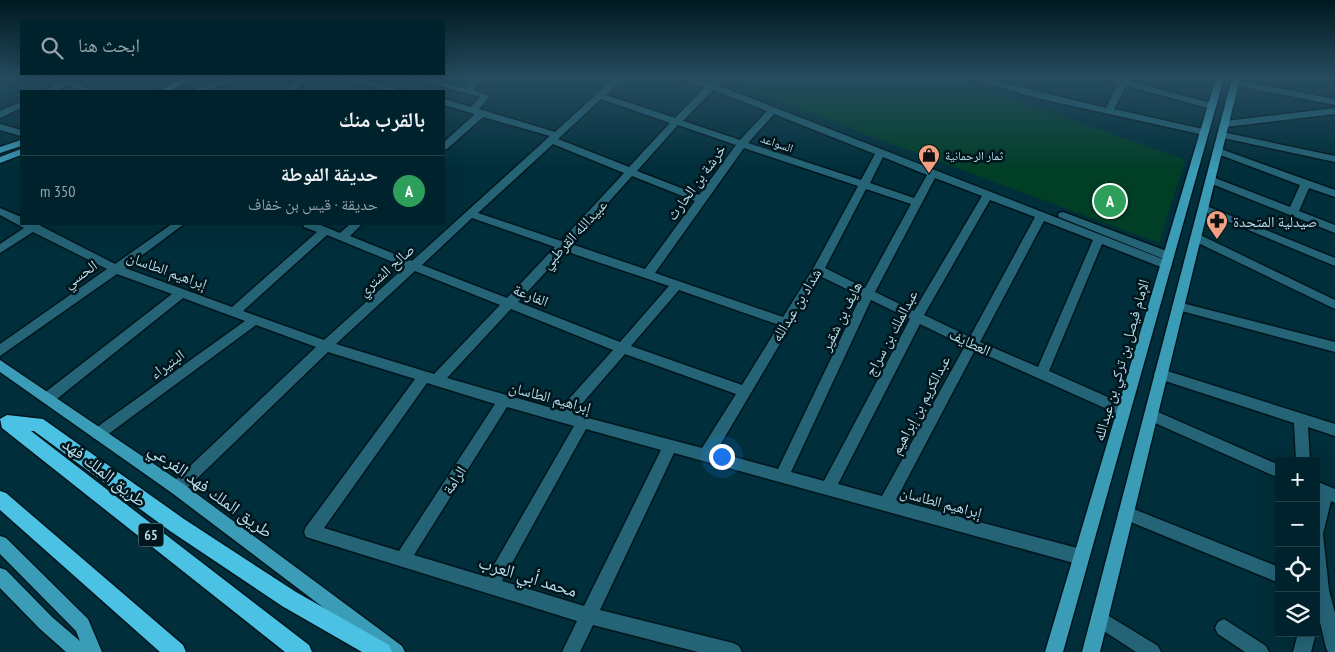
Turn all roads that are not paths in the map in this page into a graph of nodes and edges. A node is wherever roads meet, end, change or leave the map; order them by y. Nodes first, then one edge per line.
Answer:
1 (14, 108) edge
2 (468, 108) edge
3 (586, 108) edge
4 (636, 108) edge
5 (688, 108) edge
6 (770, 108) edge
7 (781, 108) edge
8 (1099, 108) edge
9 (1211, 108) edge
10 (1229, 108) edge
11 (773, 110) junction
12 (478, 111) junction
13 (1110, 111) joint
14 (1335, 111) edge
15 (0, 115) edge
16 (676, 122) junction
17 (0, 127) edge
18 (1224, 130) junction
19 (1204, 132) junction
20 (20, 133) edge
21 (554, 137) junction
22 (20, 143) edge
23 (742, 144) junction
24 (445, 146) edge
25 (0, 150) edge
26 (1218, 151) junction
27 (20, 152) edge
28 (881, 152) junction
29 (1335, 159) edge
30 (0, 160) edge
31 (632, 171) junction
32 (944, 174) junction
33 (1211, 180) junction
34 (1306, 183) junction
35 (972, 184) junction
36 (863, 185) junction
37 (1335, 194) edge
38 (988, 195) junction
39 (702, 200) junction
40 (918, 203) junction
41 (1204, 208) junction
42 (1293, 212) junction
43 (2, 214) edge
44 (471, 214) junction
45 (1041, 216) junction
46 (20, 221) edge
47 (26, 225) edge
48 (29, 225) edge
49 (178, 225) edge
50 (311, 225) edge
51 (356, 225) edge
52 (1335, 229) edge
53 (326, 230) junction
54 (343, 236) junction
55 (1196, 237) junction
56 (1099, 239) junction
57 (563, 246) junction
58 (0, 249) edge
59 (1167, 260) junction
60 (1335, 262) edge
61 (415, 265) junction
62 (116, 269) junction
63 (818, 270) junction
64 (647, 275) junction
65 (677, 285) junction
66 (182, 293) junction
67 (868, 294) junction
68 (509, 304) junction
69 (1335, 305) edge
70 (1178, 306) junction
71 (234, 312) junction
72 (917, 318) junction
73 (255, 320) junction
74 (785, 322) junction
75 (971, 344) junction
76 (326, 346) junction
77 (1335, 347) edge
78 (622, 348) junction
79 (0, 351) edge
80 (0, 365) edge
81 (1041, 374) junction
82 (1161, 374) junction
83 (430, 379) junction
84 (744, 391) junction
85 (48, 398) junction
86 (504, 401) junction
87 (1123, 410) junction
88 (1151, 416) junction
89 (562, 417) junction
90 (1301, 419) junction
91 (4, 420) edge
92 (583, 422) junction
93 (1335, 430) edge
94 (98, 434) junction
95 (670, 446) junction
96 (706, 455) junction
97 (1303, 457) edge
98 (1275, 470) edge
99 (782, 476) junction
100 (177, 488) junction
101 (828, 488) junction
102 (1326, 492) edge
103 (0, 500) edge
104 (886, 504) junction
105 (1126, 513) junction
106 (1320, 515) edge
107 (312, 532) joint
108 (0, 543) edge
109 (1316, 547) edge
110 (1081, 557) junction
111 (403, 559) junction
112 (1275, 573) edge
113 (0, 576) edge
114 (491, 585) junction
115 (1318, 592) edge
116 (1320, 600) edge
117 (589, 616) junction
118 (1098, 624) junction
119 (1224, 628) dead end
120 (1306, 637) edge
121 (1335, 648) edge
122 (79, 652) edge
123 (93, 652) edge
124 (176, 652) edge
125 (302, 652) edge
126 (382, 652) edge
127 (396, 652) edge
128 (571, 652) edge
129 (733, 652) edge
130 (1054, 652) edge
131 (1091, 652) edge
132 (1098, 652) edge
133 (1152, 652) edge
134 (1260, 652) edge
135 (1302, 652) edge

1 - 15 street
2 - 12 street
3 - 21 street, صالح الشتري
4 - 16 street, السواعد
5 - 16 street, عبيدالله القرطبي
6 - 11 street
7 - 32 street
8 - 13 street
9 - 19 main road, الإمام فيصل بن تركي بن عبدالله
10 - 18 main road
11 - 23 street, خرشة بن الحارث
11 - 28 street
12 - 21 street
12 - 24 street
13 - 19 street
14 - 18 street
16 - 23 street, السواعد
16 - 31 street, عبيدالله القرطبي
17 - 20 street
18 - 26 main road
18 - 29 street
19 - 59 main road, الإمام فيصل بن تركي بن عبدالله
21 - 31 street
21 - 44 street, صالح الشتري
22 - 25 main road
23 - 36 street, السواعد
23 - 39 street, خرشة بن الحارث
26 - 33 main road
26 - 34 street
27 - 30 main road
28 - 32 street
28 - 36 street, شداد بن عبدالله
31 - 39 street
31 - 57 street, عبيدالله القرطبي
32 - 35 street
32 - 40 street, هايف بن شقير
33 - 41 main road
33 - 42 street
34 - 37 street
34 - 42 street
35 - 38 street
35 - 59 street
36 - 40 street, السواعد
36 - 63 street, شداد بن عبدالله
38 - 45 street
38 - 72 street, عبدالملك بن سراج
39 - 64 street, خرشة بن الحارث
40 - 67 street, هايف بن شقير
41 - 55 main road
41 - 60 street
42 - 52 street
43 - 46 street, إبراهيم الطاسان
44 - 57 street
44 - 61 street, صالح الشتري
45 - 56 street
45 - 75 street, عبدالكريم بن إبراهيم
47 - 58 street
48 - 62 street, إبراهيم الطاسان
49 - 62 street, الحسي
50 - 53 street, الفارعة
51 - 54 street
53 - 54 street, الفارعة
53 - 71 street
54 - 61 street, الفارعة
55 - 69 street
55 - 70 main road
56 - 59 street
56 - 81 street
57 - 64 street
57 - 68 street, عبيدالله القرطبي
59 - 87 main road, الإمام فيصل بن تركي بن عبدالله
61 - 68 street, الفارعة
61 - 76 street, صالح الشتري
62 - 66 street, إبراهيم الطاسان
62 - 79 street, الحسي
63 - 67 street, العطايف
63 - 74 street, شداد بن عبدالله
64 - 65 street
65 - 74 street
65 - 78 street
66 - 71 street, إبراهيم الطاسان
66 - 85 street
67 - 72 street, العطايف
67 - 99 street, هايف بن شقير
68 - 78 street, الفارعة
68 - 83 street, عبيدالله القرطبي
70 - 77 street
70 - 82 main road
71 - 73 street, إبراهيم الطاسان
72 - 75 street, العطايف
72 - 101 street, عبدالملك بن سراج
73 - 76 street, إبراهيم الطاسان
73 - 94 street, البتيراء
74 - 84 street, شداد بن عبدالله
75 - 81 street, العطايف
75 - 104 street, عبدالكريم بن إبراهيم
76 - 83 street, إبراهيم الطاسان
76 - 100 street, صالح الشتري
78 - 84 street, الفارعة
78 - 89 street
80 - 85 main road, طريق الملك فهد الفرعي
81 - 87 street, العطايف
82 - 88 main road
82 - 90 street
83 - 86 street, إبراهيم الطاسان
83 - 107 street, عبيدالله القرطبي
84 - 96 street, شداد بن عبدالله
85 - 94 main road, طريق الملك فهد الفرعي
86 - 89 street, إبراهيم الطاسان
86 - 111 street, الرامة
87 - 110 main road, الإمام فيصل بن تركي بن عبدالله
88 - 98 street
88 - 105 main road
89 - 92 street, إبراهيم الطاسان
90 - 93 street
90 - 97 street
91 - 125 highway, طريق الملك فهد / 65
91 - 126 highway
92 - 95 street, إبراهيم الطاسان
92 - 114 street
94 - 100 main road, طريق الملك فهد الفرعي
95 - 96 street, إبراهيم الطاسان
95 - 117 street
96 - 99 street, إبراهيم الطاسان
99 - 101 street, إبراهيم الطاسان
100 - 127 main road, طريق الملك فهد الفرعي
101 - 104 street, إبراهيم الطاسان
102 - 106 street
103 - 124 highway
104 - 110 street, إبراهيم الطاسان
105 - 112 street
105 - 118 main road
107 - 111 street, محمد أبي العرب
108 - 123 main road
109 - 115 street
110 - 130 main road, الإمام فيصل بن تركي بن عبدالله
111 - 114 street, محمد أبي العرب
113 - 122 main road
114 - 117 street, محمد أبي العرب
116 - 121 street
117 - 128 street
117 - 129 street, محمد أبي العرب
118 - 131 main road
118 - 132 street
118 - 133 street
119 - 134 street
120 - 135 street

